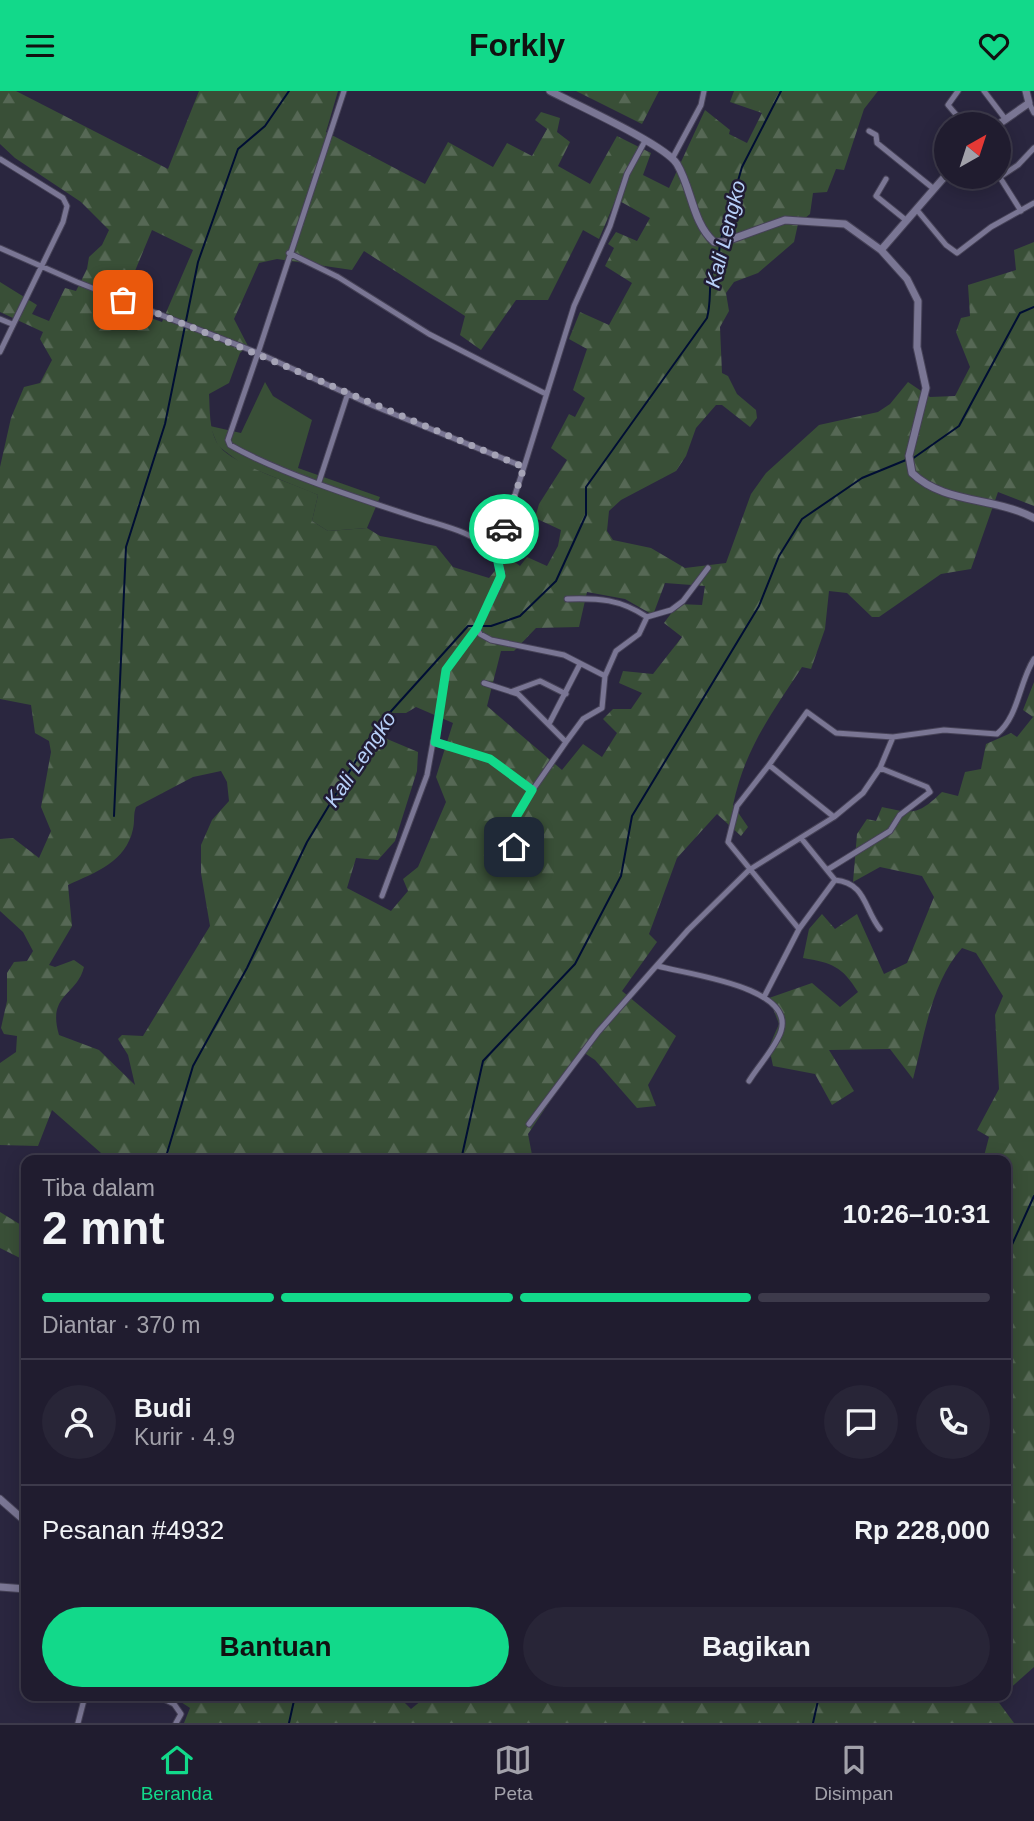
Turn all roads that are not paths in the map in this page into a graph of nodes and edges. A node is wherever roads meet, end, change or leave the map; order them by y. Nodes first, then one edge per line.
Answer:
1 (344, 91) edge
2 (550, 91) edge
3 (704, 91) edge
4 (958, 91) edge
5 (984, 91) edge
6 (1026, 91) edge
7 (1029, 103) junction
8 (954, 112) edge
9 (996, 112) edge
10 (1034, 113) edge
11 (1012, 115) edge
12 (869, 131) dead end
13 (645, 141) junction
14 (1034, 148) edge
15 (0, 159) edge
16 (673, 159) junction
17 (1012, 169) edge
18 (886, 179) dead end
19 (1008, 189) edge
20 (934, 190) joint
21 (1034, 203) edge
22 (917, 210) junction
23 (1021, 211) junction
24 (907, 221) junction
25 (0, 248) edge
26 (881, 250) junction
27 (289, 253) junction
28 (40, 265) junction
29 (0, 319) edge
30 (12, 324) junction
31 (0, 352) edge
32 (258, 353) junction
33 (348, 393) junction
34 (546, 394) junction
35 (524, 467) junction
36 (319, 482) junction
37 (1034, 518) edge
38 (496, 553) junction
39 (708, 568) dead end
40 (567, 599) dead end
41 (647, 617) junction
42 (477, 626) junction
43 (1034, 659) edge
44 (580, 664) junction
45 (605, 676) junction
46 (484, 683) dead end
47 (513, 691) junction
48 (566, 694) junction
49 (550, 722) junction
50 (893, 737) junction
51 (435, 742) junction
52 (566, 742) junction
53 (769, 765) junction
54 (880, 768) junction
55 (532, 790) junction
56 (834, 817) junction
57 (801, 838) junction
58 (514, 847) dead end
59 (749, 870) junction
60 (827, 870) junction
61 (835, 880) junction
62 (382, 896) dead end
63 (799, 929) junction
64 (880, 929) dead end
65 (658, 966) junction
66 (764, 997) junction
67 (749, 1081) dead end
68 (529, 1124) dead end
69 (0, 1499) edge
70 (21, 1518) edge
71 (0, 1587) edge
72 (21, 1589) edge
73 (84, 1701) edge
74 (167, 1701) edge
75 (78, 1723) edge
76 (176, 1723) edge

1 - 27 street
2 - 13 street
3 - 16 street
4 - 8 street
5 - 9 street
6 - 7 street
7 - 10 street
7 - 11 street
12 - 20 street
13 - 16 street
13 - 34 street
14 - 17 street
15 - 28 street
16 - 26 street
18 - 24 street
19 - 23 street
20 - 22 street
21 - 23 street
22 - 23 street
22 - 24 street
24 - 26 street
25 - 28 street
26 - 37 street
27 - 32 street
27 - 34 street
28 - 30 street
28 - 32 street
29 - 30 street
30 - 31 street
32 - 33 street
32 - 36 street
33 - 35 street
33 - 36 street
34 - 35 street
35 - 38 street
36 - 38 street
38 - 42 street
39 - 41 street
40 - 41 street
41 - 45 street
42 - 44 street
42 - 51 street
43 - 50 street
44 - 45 street
44 - 48 street
45 - 52 street
46 - 47 street
47 - 48 street
47 - 49 street
48 - 49 street
49 - 52 street
50 - 53 street
50 - 54 street
51 - 55 street
51 - 62 street
52 - 55 street
53 - 56 street
53 - 59 street
54 - 56 street
54 - 60 street
55 - 58 street
56 - 57 street
57 - 59 street
57 - 60 street
59 - 63 street
59 - 65 street
60 - 61 street
61 - 63 street
61 - 64 street
63 - 66 street
65 - 66 street
65 - 68 street
66 - 67 street
69 - 70 street
71 - 72 street
73 - 75 street
74 - 76 street

